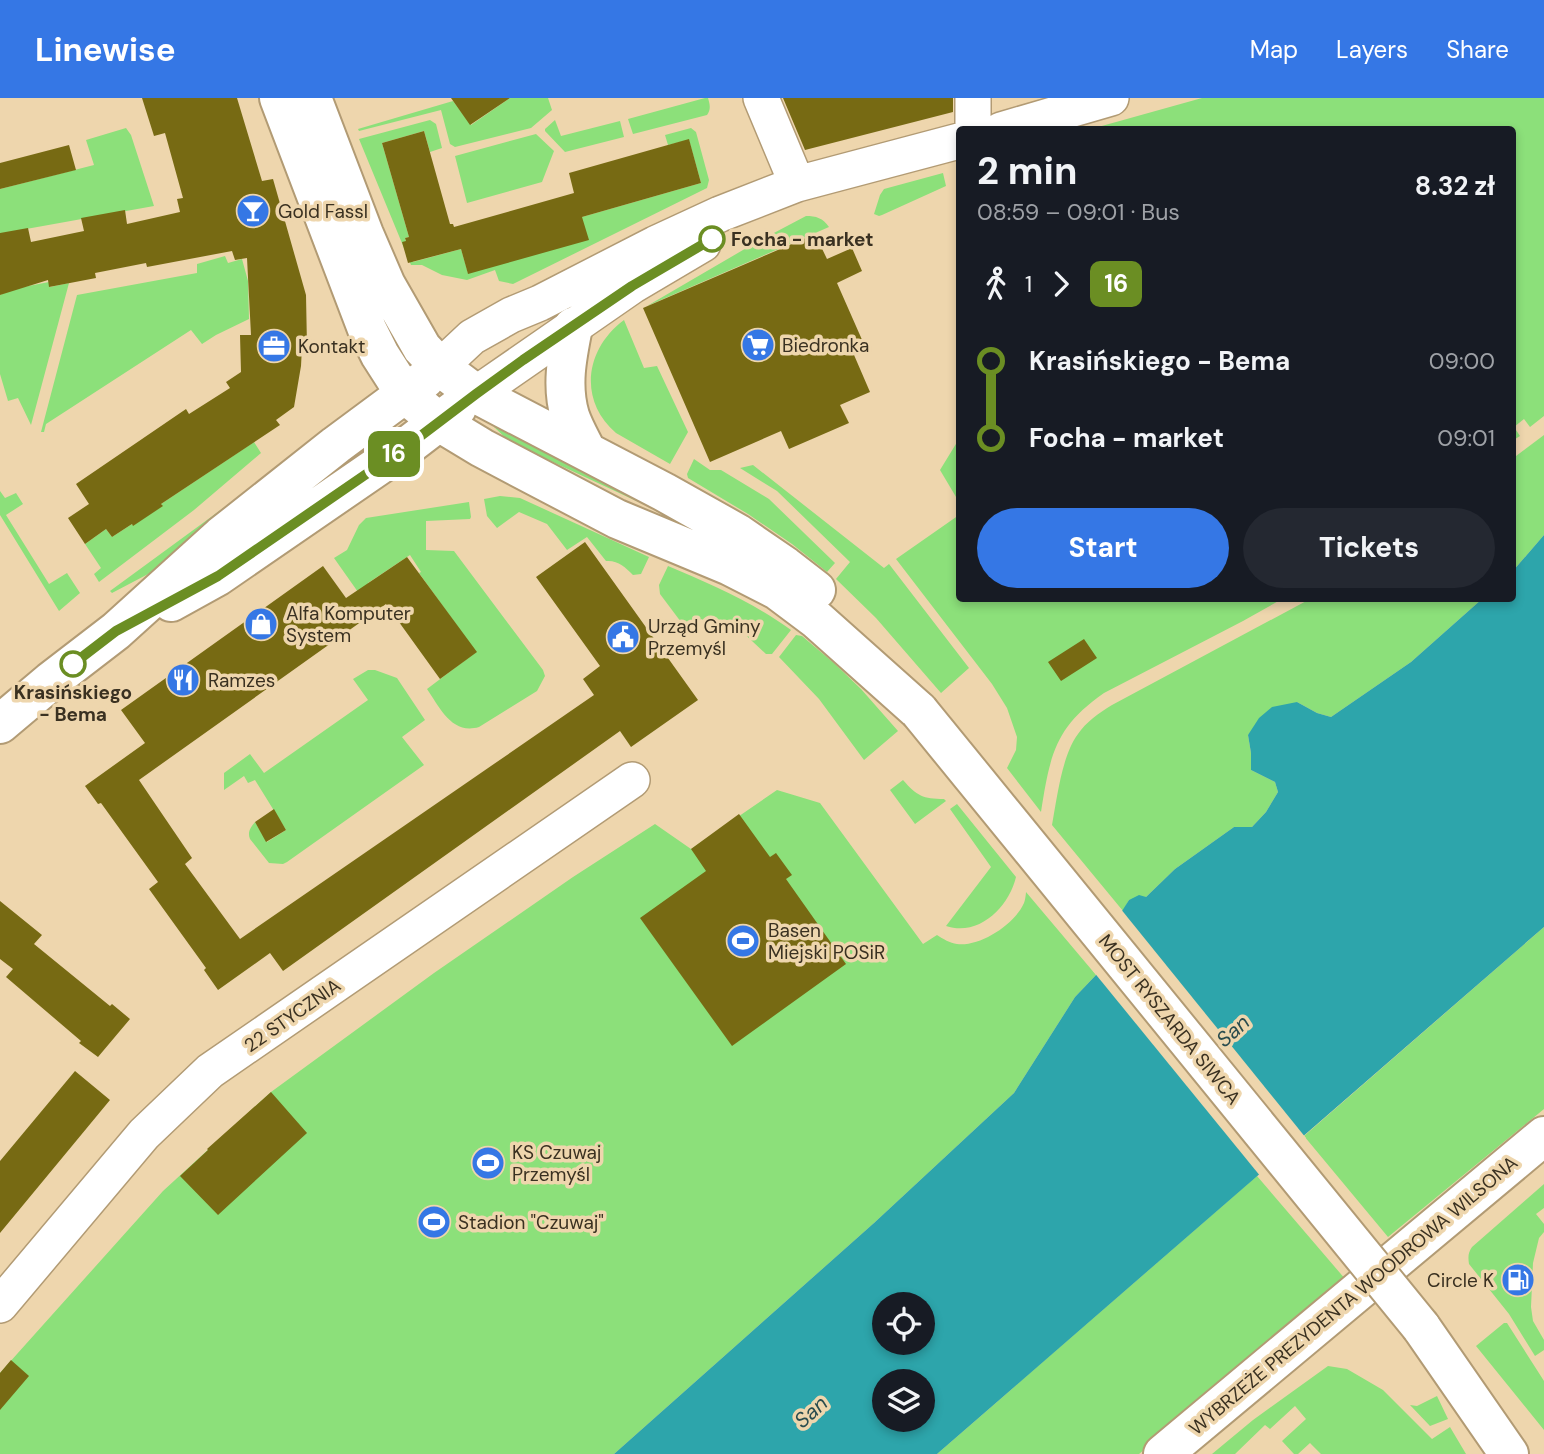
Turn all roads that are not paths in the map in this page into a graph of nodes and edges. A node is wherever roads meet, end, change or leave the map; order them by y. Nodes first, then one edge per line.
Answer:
1 (279, 98) edge
2 (312, 98) edge
3 (761, 98) edge
4 (973, 98) edge
5 (1111, 98) edge
6 (973, 126) edge
7 (1015, 126) edge
8 (956, 142) edge
9 (797, 184) junction
10 (573, 327) junction
11 (440, 367) junction
12 (405, 394) junction
13 (476, 394) junction
14 (439, 422) junction
15 (587, 452) junction
16 (116, 631) junction
17 (919, 711) junction
18 (0, 724) edge
19 (632, 780) dead end
20 (1544, 1136) edge
21 (0, 1305) edge
22 (1163, 1454) edge
23 (1509, 1454) edge

1 - 12 main road
2 - 11 main road
3 - 9 street
4 - 6 street
5 - 7 street
8 - 9 street
9 - 10 street
9 - 11 street
10 - 13 street
10 - 15 main road
11 - 12 main road
11 - 13 main road
12 - 14 main road
12 - 16 main road
13 - 14 main road
13 - 15 main road
14 - 16 main road
14 - 17 main road
15 - 17 main road
16 - 18 main road
17 - 23 main road, MOST RYSZARDA SIWCA, bridge
19 - 21 street, 22 STYCZNIA
20 - 22 main road, WYBRZEŻE PREZYDENTA WOODROWA WILSONA

